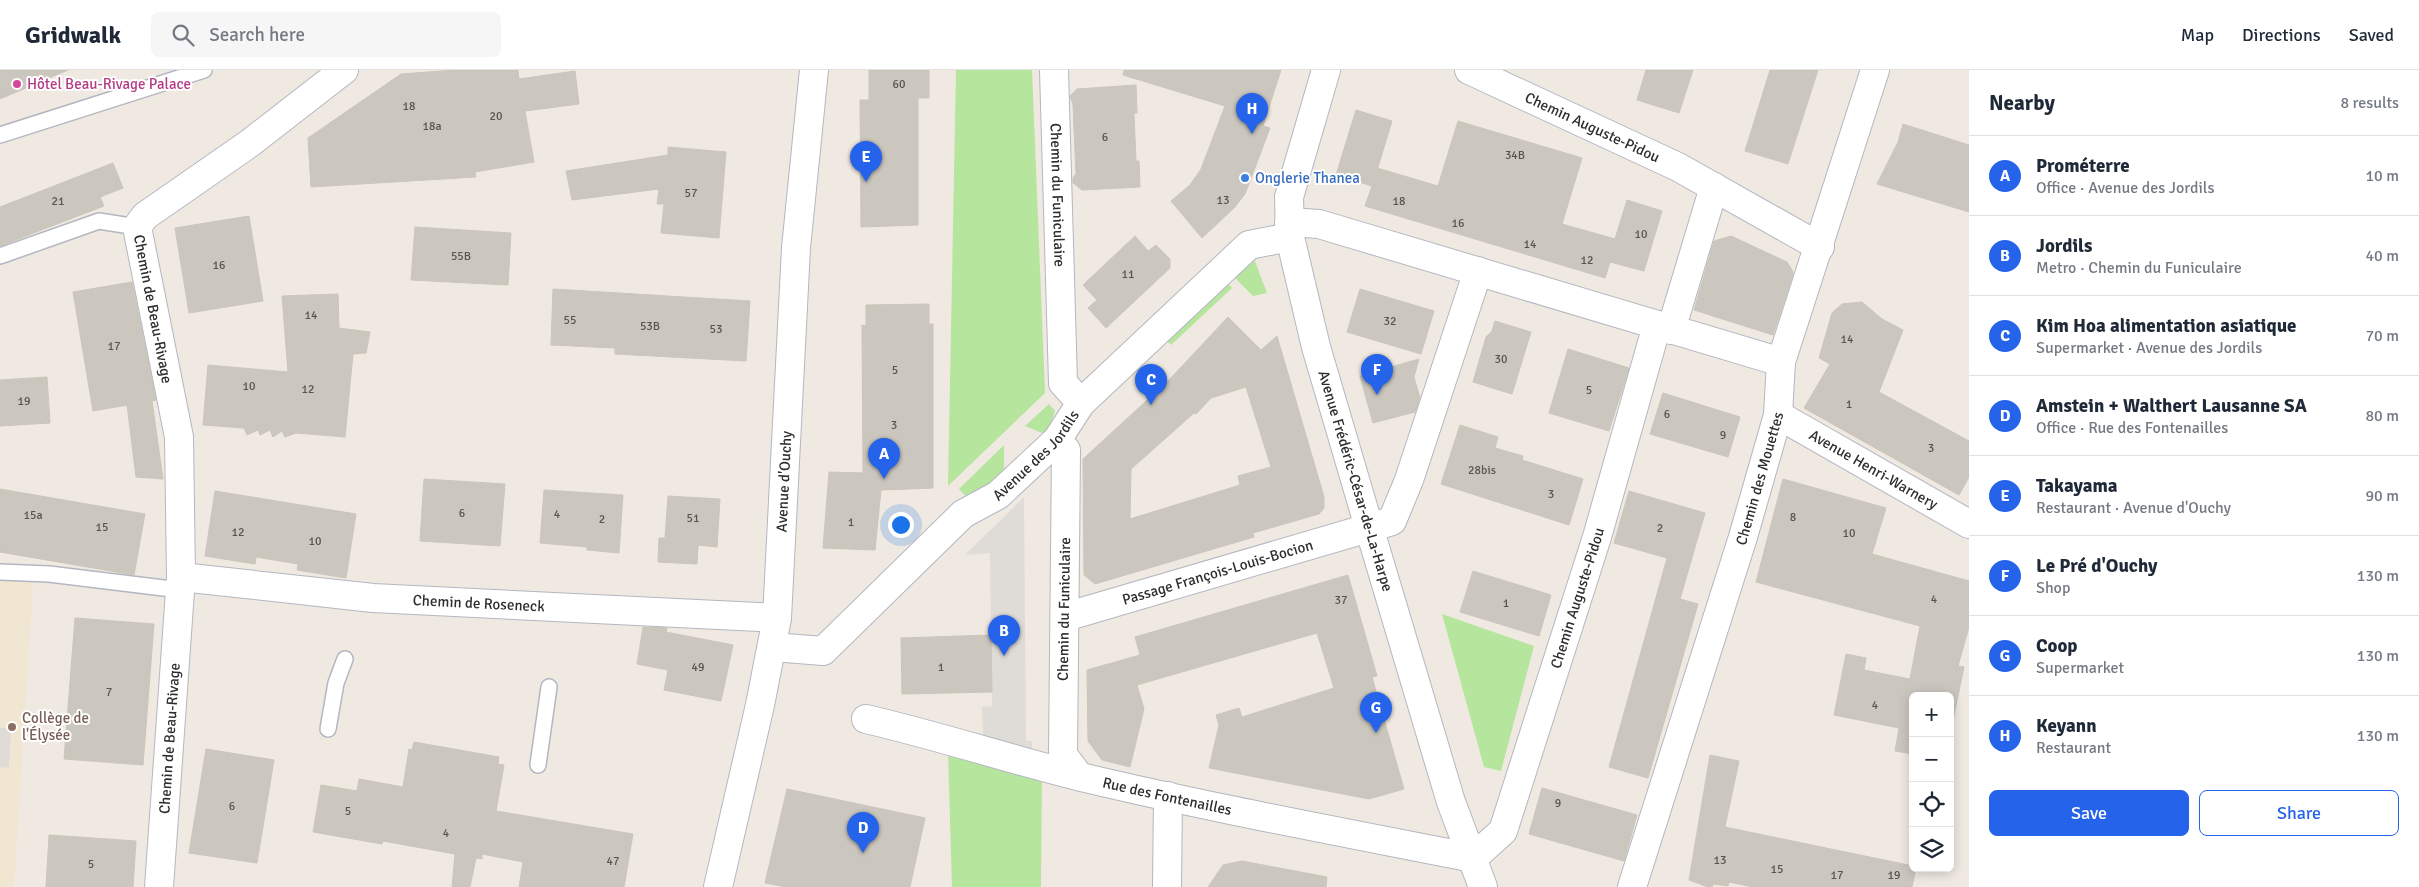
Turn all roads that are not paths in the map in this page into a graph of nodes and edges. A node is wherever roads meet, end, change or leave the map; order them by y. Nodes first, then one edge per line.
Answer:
1 (204, 70) edge
2 (344, 70) edge
3 (814, 70) edge
4 (1054, 70) edge
5 (1326, 70) edge
6 (1469, 70) edge
7 (1875, 70) edge
8 (0, 134) edge
9 (1714, 187) junction
10 (137, 227) junction
11 (1290, 229) junction
12 (1820, 247) junction
13 (0, 256) edge
14 (1478, 271) junction
15 (1664, 328) junction
16 (1781, 362) junction
17 (1081, 403) junction
18 (1778, 415) junction
19 (1057, 440) junction
20 (1969, 524) edge
21 (1369, 527) junction
22 (0, 572) edge
23 (180, 584) junction
24 (1064, 617) junction
25 (777, 618) junction
26 (773, 647) junction
27 (345, 659) dead end
28 (549, 687) dead end
29 (866, 719) dead end
30 (328, 729) dead end
31 (538, 765) dead end
32 (1079, 776) junction
33 (1168, 796) junction
34 (1473, 858) junction
35 (159, 887) edge
36 (718, 887) edge
37 (1167, 887) edge
38 (1482, 887) edge
39 (1632, 887) edge

1 - 8 lane
2 - 10 street, Chemin de Beau-Rivage
3 - 25 street, Avenue d'Ouchy
4 - 17 street, Chemin du Funiculaire
5 - 11 street, Avenue Frédéric-César-de-La-Harpe
6 - 9 street, Chemin Auguste-Pidou
7 - 12 street, Chemin des Mouettes
9 - 12 street, Chemin Auguste-Pidou
9 - 15 street, Chemin Auguste-Pidou
10 - 13 lane
10 - 23 street, Chemin de Beau-Rivage
11 - 14 street
11 - 17 street, Avenue des Jordils
11 - 21 street, Avenue Frédéric-César-de-La-Harpe
12 - 16 street, Chemin des Mouettes
14 - 15 street
14 - 21 street
15 - 16 street
15 - 34 street, Chemin Auguste-Pidou
16 - 18 street, Chemin des Mouettes
17 - 19 street, Avenue des Jordils
18 - 20 street, Avenue Henri-Warnery
18 - 39 street, Chemin des Mouettes
19 - 24 street, Chemin du Funiculaire
19 - 26 street, Avenue des Jordils
21 - 24 street, Passage François-Louis-Bocion
21 - 34 street, Avenue Frédéric-César-de-La-Harpe
22 - 23 lane
23 - 25 street, Chemin de Roseneck
23 - 35 street, Chemin de Beau-Rivage
24 - 32 street, Chemin du Funiculaire
25 - 26 street, Avenue d'Ouchy
26 - 36 street, Avenue d'Ouchy
27 - 30 lane
28 - 31 lane
29 - 32 street, Rue des Fontenailles
32 - 33 street, Rue des Fontenailles
33 - 34 street, Rue des Fontenailles
33 - 37 street
34 - 38 street, Avenue Frédéric-César-de-La-Harpe

